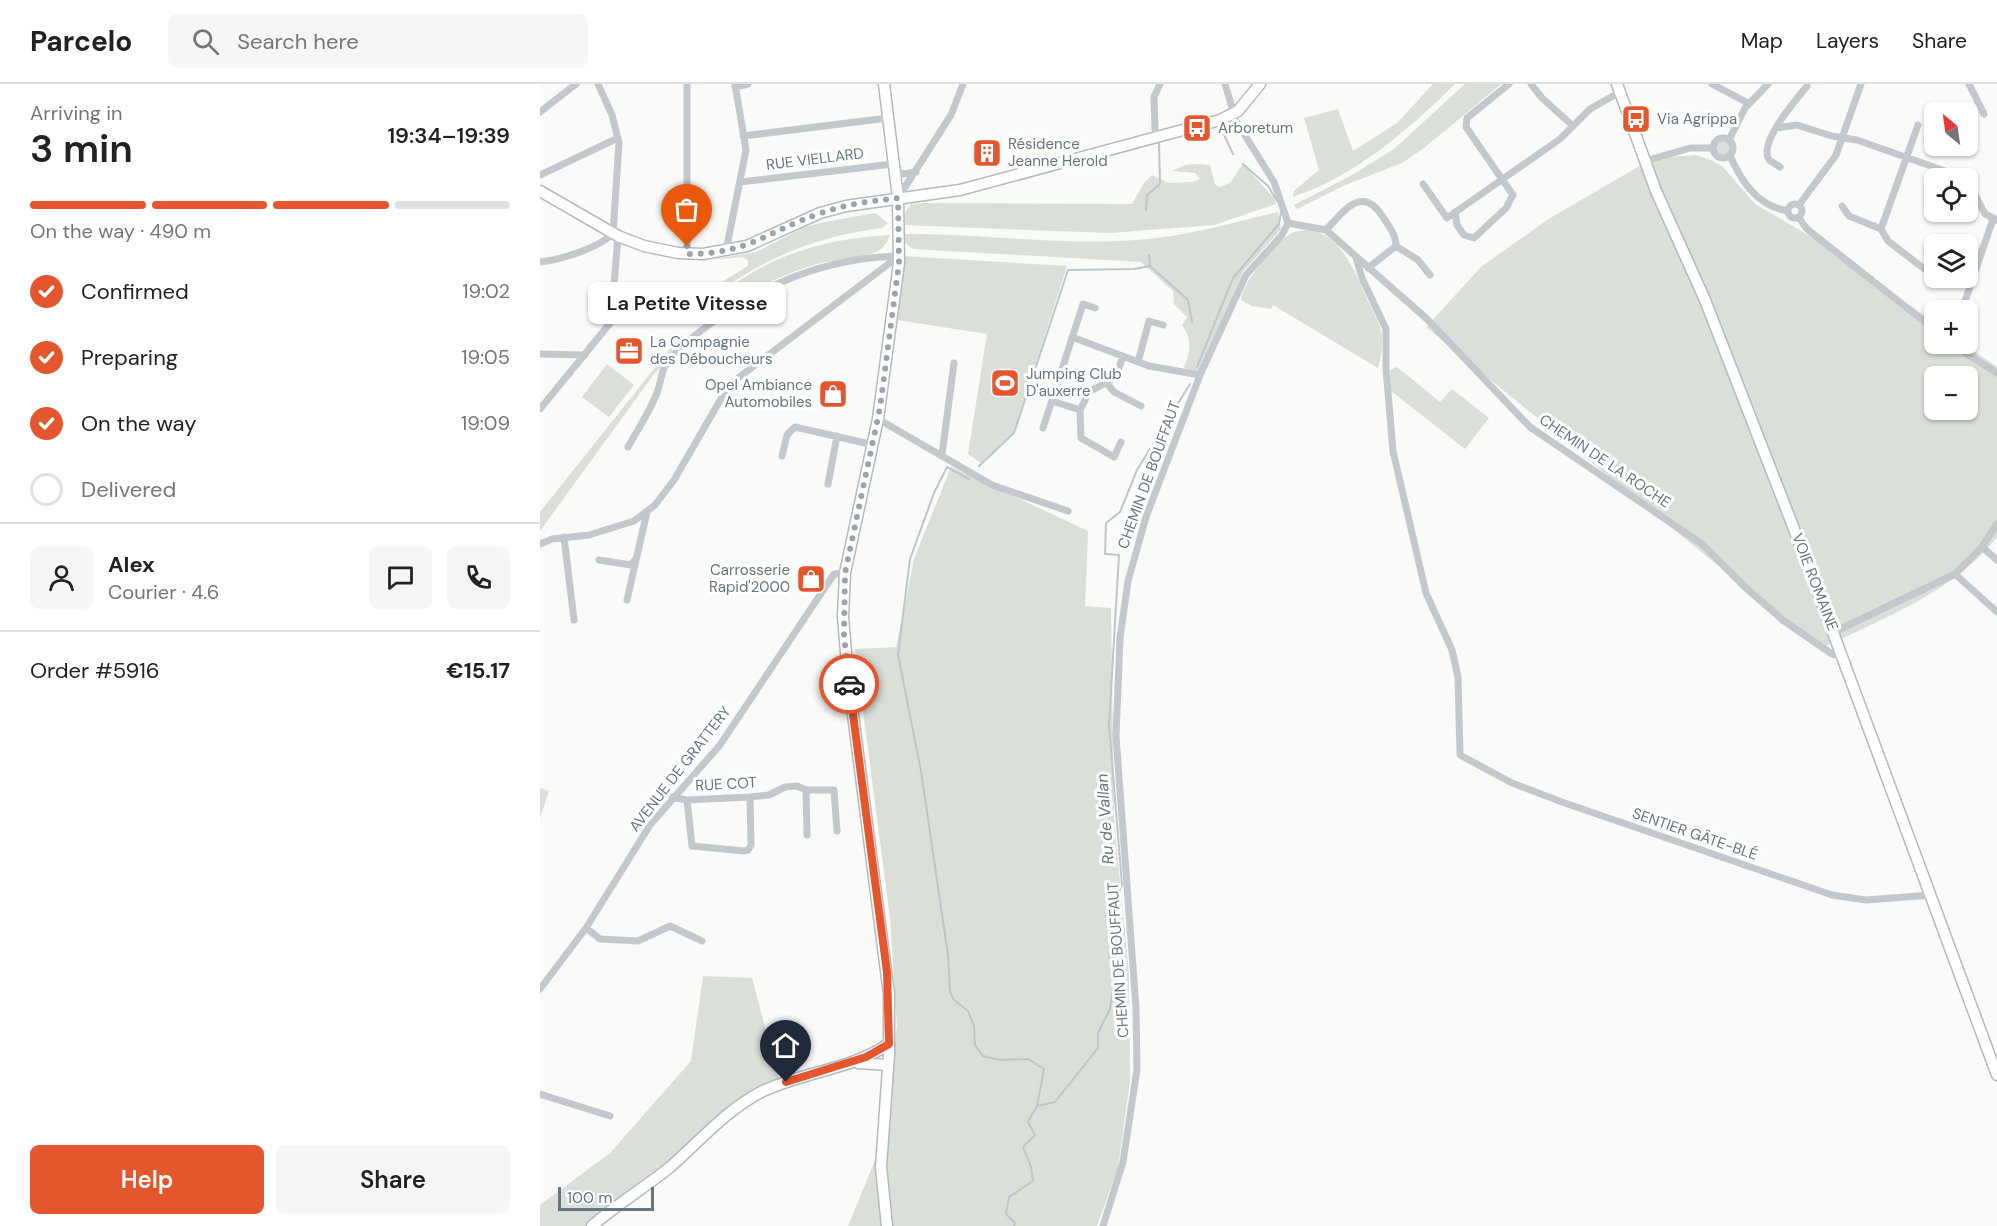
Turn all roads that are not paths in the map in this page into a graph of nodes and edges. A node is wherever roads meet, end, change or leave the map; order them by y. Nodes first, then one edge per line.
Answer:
1 (576, 84) edge
2 (598, 84) edge
3 (687, 84) edge
4 (748, 84) edge
5 (884, 84) edge
6 (963, 84) edge
7 (1160, 84) edge
8 (1225, 84) edge
9 (1260, 84) edge
10 (1509, 84) edge
11 (1531, 84) edge
12 (1712, 84) edge
13 (1768, 84) edge
14 (1861, 84) edge
15 (1969, 84) edge
16 (735, 85) edge
17 (1807, 86) dead end
18 (1619, 88) edge
19 (1748, 104) junction
20 (540, 112) edge
21 (1984, 114) dead end
22 (1234, 115) junction
23 (888, 118) junction
24 (1918, 125) dead end
25 (1573, 126) junction
26 (1776, 128) junction
27 (1155, 129) dead end
28 (743, 136) junction
29 (1843, 137) junction
30 (618, 138) junction
31 (1729, 140) junction
32 (1712, 148) junction
33 (1730, 156) junction
34 (1908, 158) junction
35 (1646, 161) junction
36 (894, 167) junction
37 (1780, 167) dead end
38 (1935, 168) edge
39 (916, 172) junction
40 (540, 175) edge
41 (1502, 180) junction
42 (740, 182) junction
43 (1423, 184) dead end
44 (540, 191) edge
45 (914, 196) junction
46 (898, 198) junction
47 (1978, 201) edge
48 (1799, 205) junction
49 (1842, 206) dead end
50 (1788, 211) junction
51 (1455, 212) junction
52 (898, 214) junction
53 (1799, 218) junction
54 (1995, 220) edge
55 (1288, 223) junction
56 (1881, 229) junction
57 (1326, 230) junction
58 (616, 235) junction
59 (1396, 246) junction
60 (726, 251) junction
61 (687, 254) junction
62 (1356, 257) junction
63 (899, 260) junction
64 (540, 262) edge
65 (1924, 267) edge
66 (1368, 268) junction
67 (1430, 276) dead end
68 (1966, 300) edge
69 (1095, 308) dead end
70 (1924, 321) edge
71 (1163, 325) dead end
72 (1072, 337) junction
73 (540, 354) edge
74 (1968, 354) edge
75 (585, 355) junction
76 (1123, 356) junction
77 (1138, 362) junction
78 (954, 363) dead end
79 (1997, 373) edge
80 (1195, 374) junction
81 (1106, 382) junction
82 (1052, 401) junction
83 (1141, 406) dead end
84 (540, 409) edge
85 (1080, 410) junction
86 (878, 419) junction
87 (1043, 428) dead end
88 (837, 436) junction
89 (1121, 442) dead end
90 (874, 445) junction
91 (628, 447) dead end
92 (942, 455) junction
93 (782, 456) dead end
94 (828, 484) dead end
95 (648, 511) junction
96 (1068, 511) dead end
97 (1997, 524) edge
98 (564, 537) junction
99 (541, 543) edge
100 (1982, 547) junction
101 (636, 558) junction
102 (599, 560) dead end
103 (1997, 560) edge
104 (845, 573) junction
105 (1955, 574) junction
106 (627, 600) dead end
107 (1997, 612) edge
108 (574, 620) dead end
109 (1834, 632) junction
110 (1843, 657) junction
111 (806, 790) junction
112 (672, 797) junction
113 (750, 797) junction
114 (687, 800) junction
115 (837, 831) dead end
116 (807, 835) dead end
117 (1931, 895) junction
118 (586, 928) junction
119 (702, 941) dead end
120 (540, 989) edge
121 (889, 1044) junction
122 (849, 1064) junction
123 (888, 1065) junction
124 (1997, 1075) edge
125 (540, 1094) edge
126 (610, 1116) dead end
127 (592, 1226) edge
128 (887, 1226) edge
129 (1103, 1226) edge

1 - 20 street
2 - 30 street
3 - 61 street
4 - 16 street
5 - 23 main road
6 - 39 street
7 - 27 street
8 - 22 street
9 - 22 main road
10 - 41 street
11 - 25 street
12 - 19 street
13 - 19 street
14 - 29 street
15 - 21 street
16 - 28 street
17 - 26 street
18 - 25 street, VOIE ROMAINE
18 - 35 main road, VOIE ROMAINE
19 - 31 street
22 - 45 main road
22 - 55 street
23 - 28 street
23 - 36 main road
24 - 34 street
25 - 41 street, VOIE ROMAINE
26 - 29 street
26 - 37 street
28 - 42 street
29 - 34 street
29 - 48 street
30 - 40 street
30 - 58 street
31 - 32 street
31 - 33 street
32 - 33 street
32 - 35 street
33 - 50 street
34 - 38 street
34 - 56 street
35 - 109 main road, VOIE ROMAINE
36 - 39 street, RUE VIELLARD
36 - 42 street, RUE VIELLARD
36 - 46 main road
39 - 46 street
41 - 51 street, VOIE ROMAINE
41 - 51 street
42 - 60 street
43 - 51 street
44 - 58 main road
45 - 46 main road
45 - 52 main road
46 - 52 main road
46 - 60 main road
47 - 54 street
48 - 50 street
48 - 53 street
49 - 56 street
50 - 53 street
52 - 63 main road
53 - 70 street
54 - 68 street
55 - 57 street
55 - 80 street, CHEMIN DE BOUFFAUT
56 - 65 street
57 - 59 street
57 - 62 street, CHEMIN DE LA ROCHE
58 - 61 main road
58 - 64 street
58 - 75 street
59 - 66 street
59 - 67 street
60 - 61 main road
62 - 66 street, CHEMIN DE LA ROCHE
62 - 117 street, SENTIER GÂTE-BLÉ
63 - 86 main road
63 - 91 street
63 - 95 street
66 - 110 street, CHEMIN DE LA ROCHE
69 - 72 street
71 - 77 street
72 - 76 street
72 - 82 street
73 - 75 street
74 - 79 street
75 - 84 street
76 - 77 street
76 - 81 street
77 - 80 street
78 - 92 street
80 - 129 street, CHEMIN DE BOUFFAUT
81 - 83 street
81 - 85 street
82 - 85 street
82 - 87 street
85 - 89 street
86 - 90 main road
86 - 92 street
88 - 90 street
88 - 93 street
88 - 94 street
90 - 104 main road
92 - 96 street
95 - 98 street
95 - 101 street
97 - 100 street
98 - 99 street
98 - 108 street
100 - 103 street
100 - 105 street
101 - 102 street
101 - 106 street
104 - 112 street, AVENUE DE GRATTERY
104 - 121 main road
105 - 107 street
105 - 109 street
109 - 110 main road, VOIE ROMAINE
110 - 117 main road, VOIE ROMAINE
111 - 113 street, RUE COT
111 - 115 street, RUE COT
111 - 116 street
112 - 114 street, RUE COT
112 - 118 street, AVENUE DE GRATTERY
113 - 114 street, RUE COT
113 - 114 street
117 - 124 main road, VOIE ROMAINE
118 - 119 street
118 - 120 street, AVENUE DE GRATTERY
121 - 122 main road
121 - 123 main road
122 - 123 main road
122 - 127 main road
123 - 128 main road
125 - 126 street

